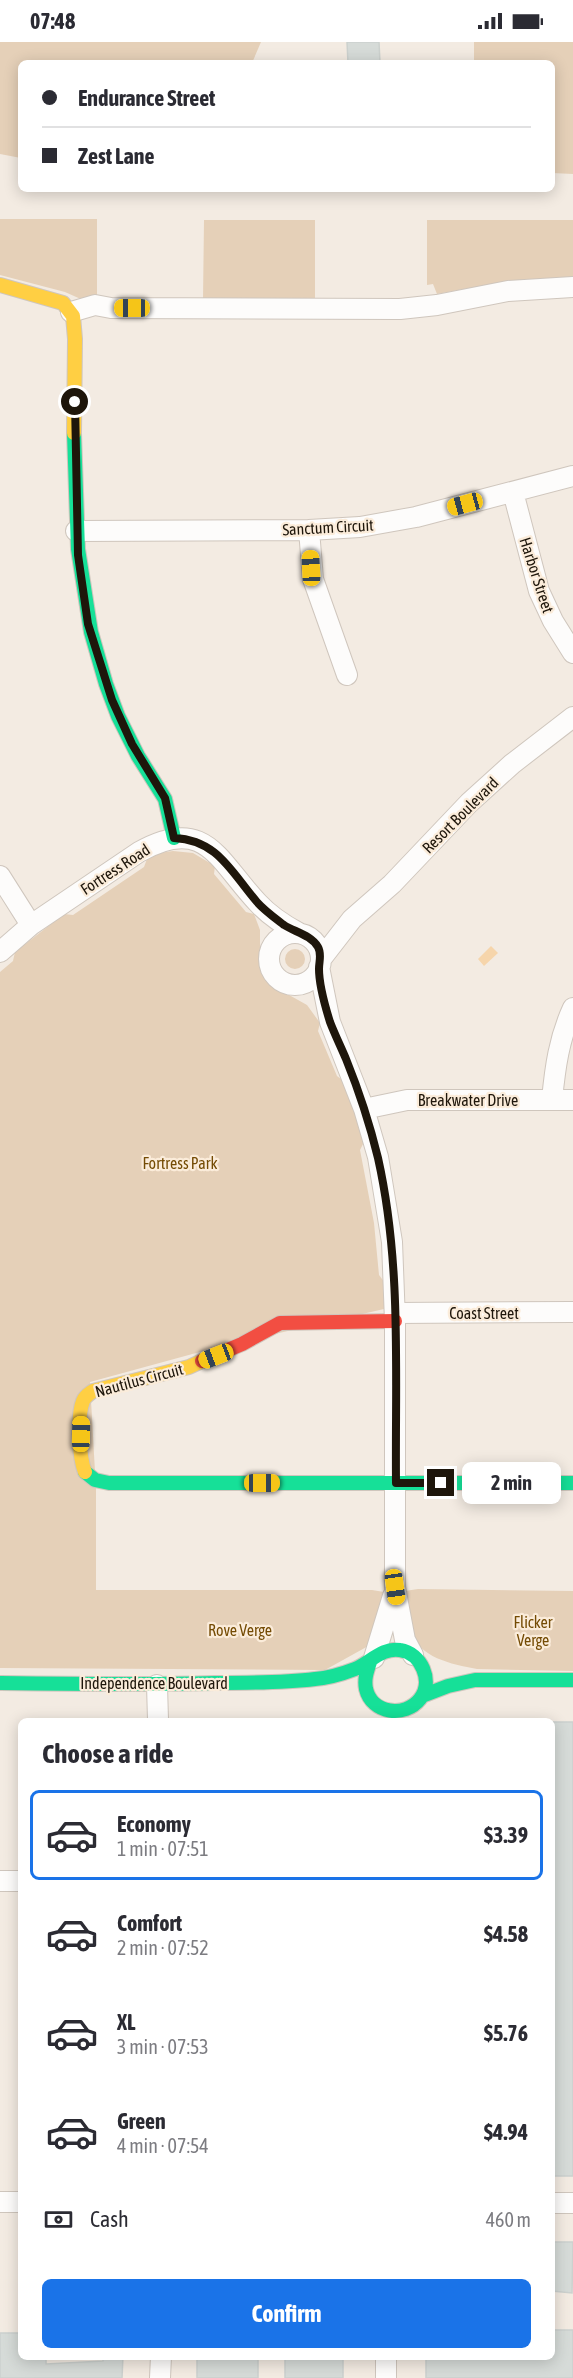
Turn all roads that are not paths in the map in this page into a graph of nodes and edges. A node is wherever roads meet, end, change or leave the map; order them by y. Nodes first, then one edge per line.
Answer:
1 (0, 285) edge
2 (573, 287) edge
3 (73, 317) junction
4 (573, 476) edge
5 (513, 492) junction
6 (309, 530) junction
7 (76, 531) junction
8 (573, 653) edge
9 (347, 675) dead end
10 (573, 717) edge
11 (174, 838) junction
12 (0, 876) edge
13 (258, 903) junction
14 (352, 919) junction
15 (31, 925) junction
16 (303, 934) junction
17 (270, 950) junction
18 (0, 952) edge
19 (320, 963) junction
20 (289, 984) junction
21 (573, 1008) edge
22 (330, 1022) junction
23 (552, 1100) junction
24 (573, 1100) edge
25 (364, 1109) junction
26 (573, 1312) edge
27 (395, 1317) junction
28 (396, 1483) junction
29 (573, 1483) edge
30 (395, 1587) junction
31 (417, 1658) junction
32 (372, 1660) junction
33 (308, 1680) junction
34 (475, 1680) junction
35 (573, 1680) edge
36 (0, 1683) edge
37 (157, 1685) junction
38 (335, 1688) dead end
39 (356, 1695) dead end
40 (415, 1707) edge
41 (379, 1710) edge
42 (158, 1718) edge
43 (0, 1881) edge
44 (18, 1881) edge
45 (0, 2202) edge
46 (18, 2202) edge
47 (555, 2203) edge
48 (573, 2203) edge
49 (161, 2360) edge
50 (386, 2360) edge
51 (160, 2378) edge
52 (386, 2378) edge

1 - 3 street
2 - 3 street
3 - 7 street
4 - 5 street, Sanctum Circuit
5 - 6 street, Sanctum Circuit
5 - 8 street, Harbor Street
6 - 7 street, Sanctum Circuit
6 - 9 street
7 - 11 street
10 - 14 street, Resort Boulevard
11 - 13 street
11 - 15 street, Fortress Road
12 - 15 street
13 - 16 street
13 - 17 street
14 - 16 street, Resort Boulevard
14 - 19 street, Resort Boulevard
15 - 18 street, Fortress Road
16 - 17 street
16 - 19 street
17 - 20 street
19 - 20 street
19 - 22 street
20 - 22 street
21 - 23 street
22 - 25 street
23 - 24 street, Breakwater Drive
23 - 25 street, Breakwater Drive
25 - 27 street
26 - 27 street, Coast Street
27 - 28 street
27 - 28 street, Nautilus Circuit
28 - 29 street, Nautilus Circuit
28 - 30 street
30 - 31 street
30 - 32 street
31 - 32 street
31 - 34 street
31 - 40 street
32 - 33 street, Independence Boulevard
32 - 41 street
33 - 37 street, Independence Boulevard
33 - 38 street, Independence Boulevard
34 - 35 street
34 - 40 street
36 - 37 street, Independence Boulevard
37 - 42 street
39 - 41 street
40 - 41 street
43 - 44 street
45 - 46 street
47 - 48 street
49 - 51 street
50 - 52 street

